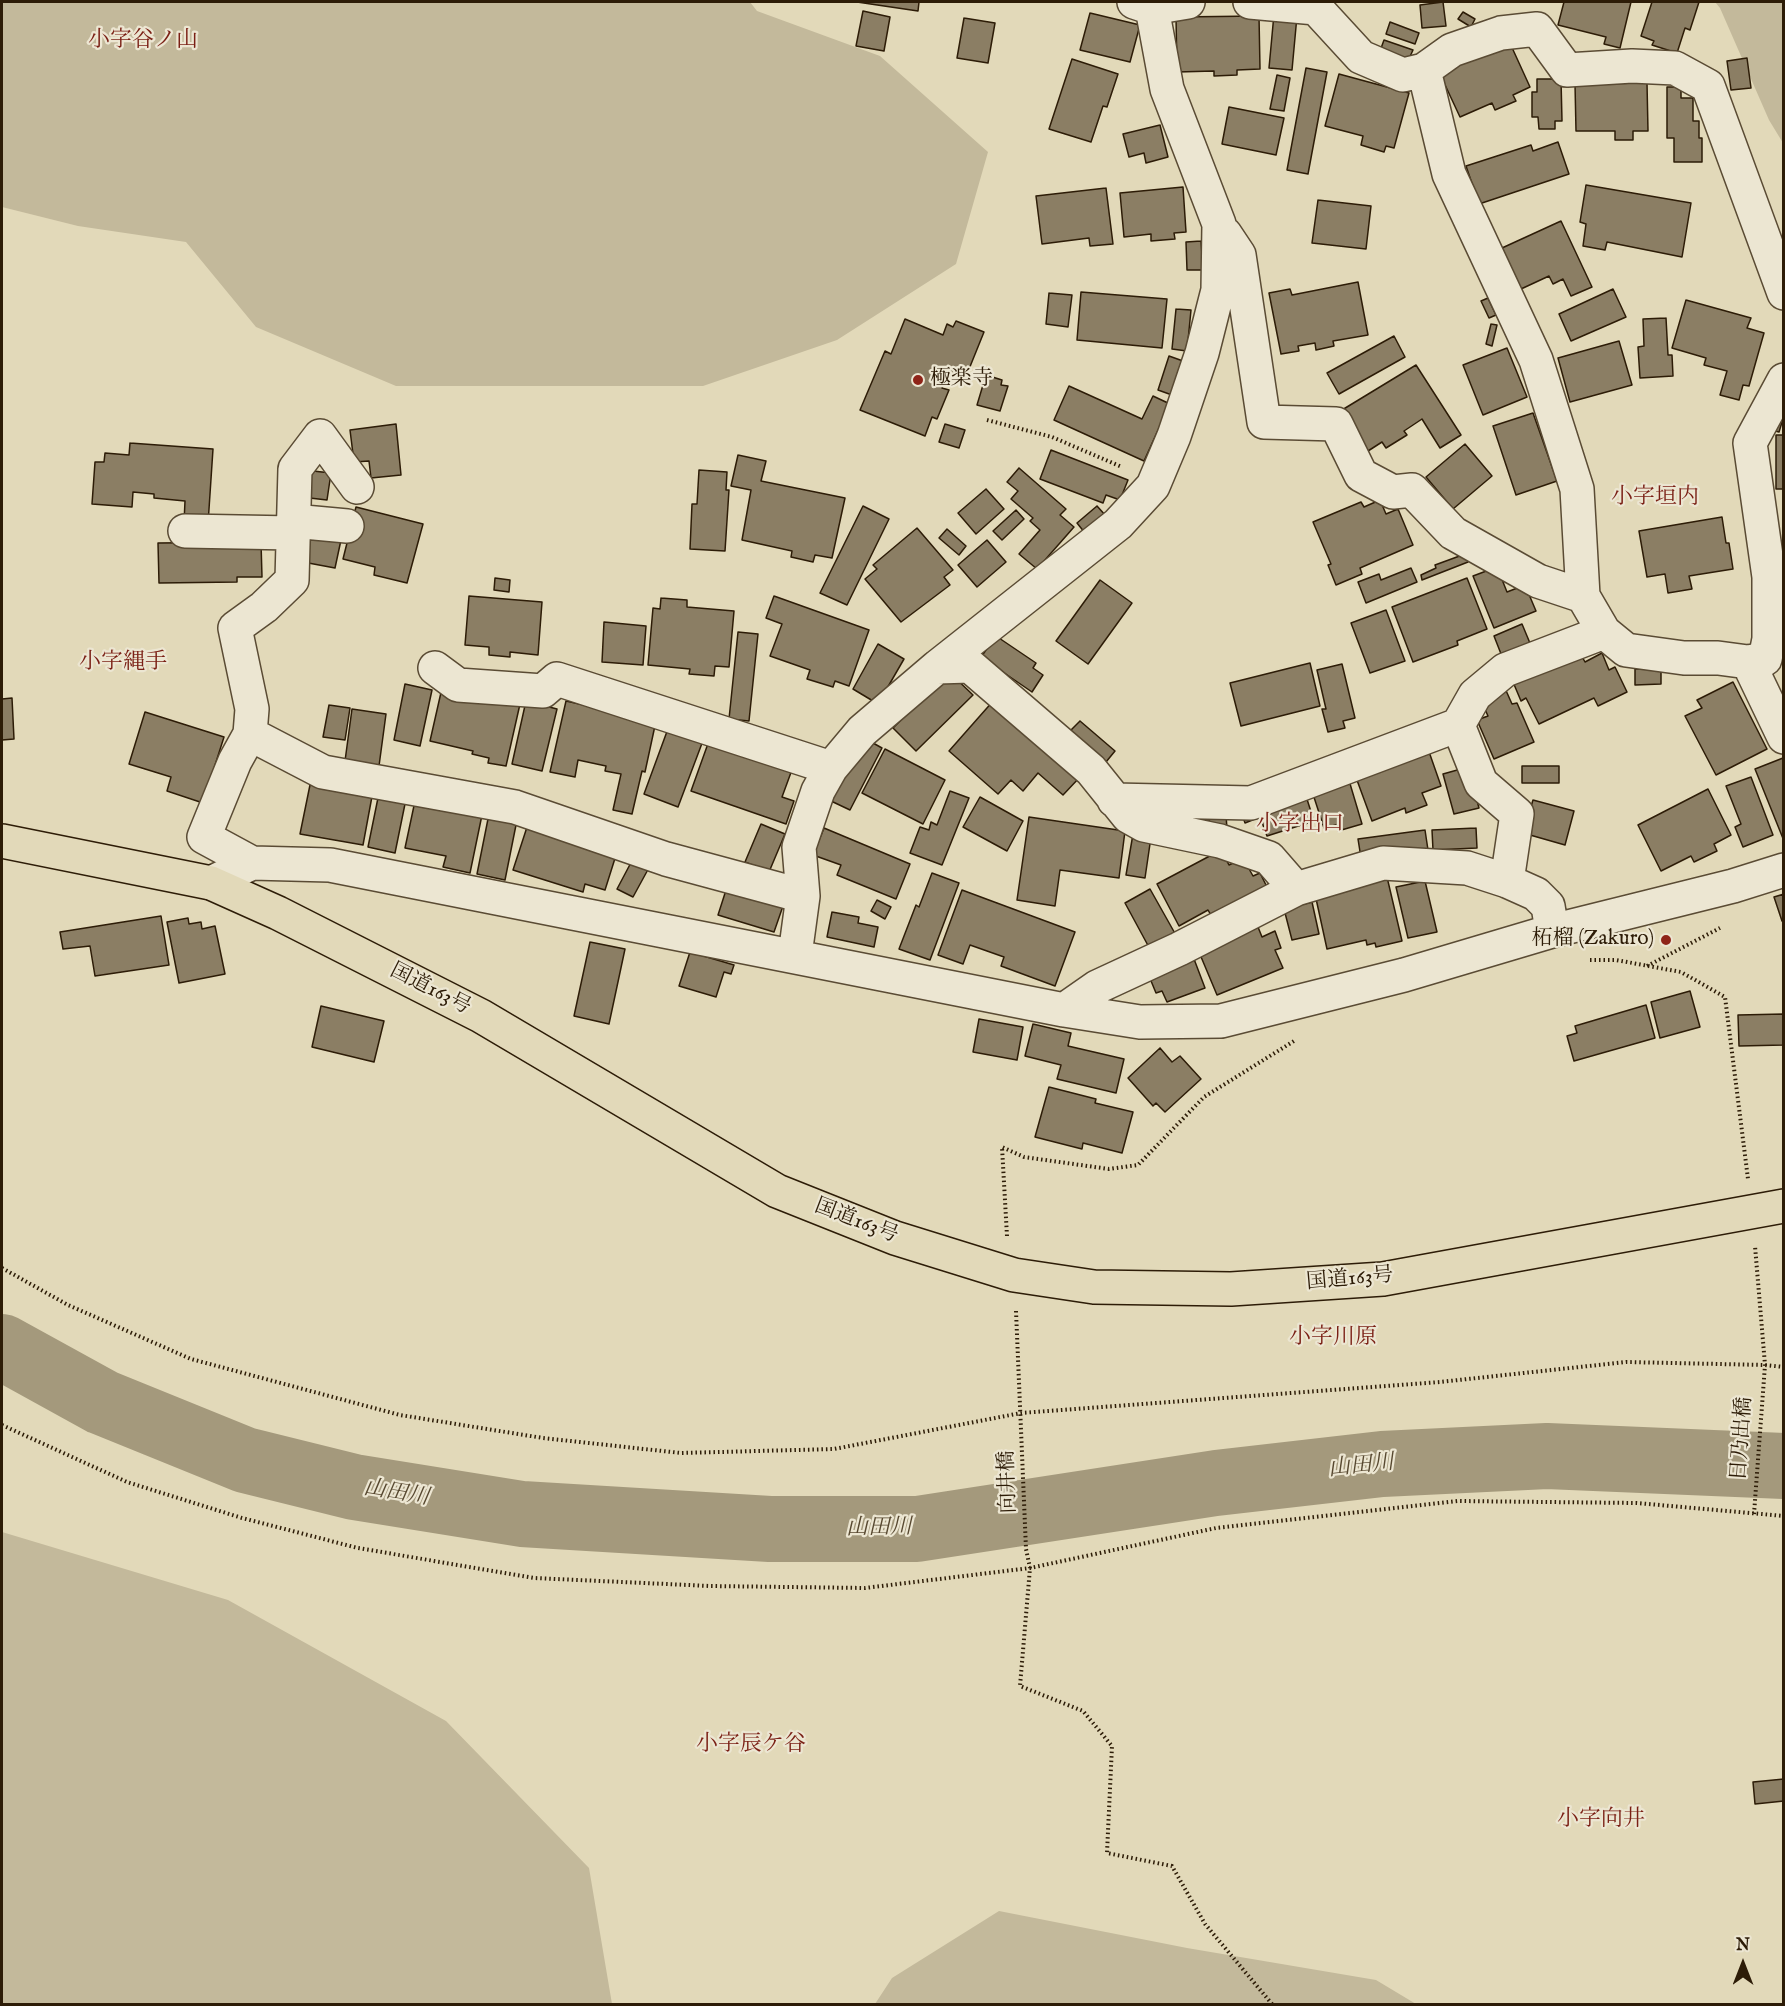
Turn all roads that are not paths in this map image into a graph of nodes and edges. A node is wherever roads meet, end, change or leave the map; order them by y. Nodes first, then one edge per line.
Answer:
1 (1188, 2) edge
2 (1250, 2) edge
3 (1143, 5) edge
4 (1424, 70) junction
5 (1219, 224) junction
6 (1784, 293) edge
7 (1784, 380) edge
8 (357, 487) dead end
9 (347, 526) dead end
10 (293, 527) junction
11 (185, 531) dead end
12 (1583, 596) junction
13 (1604, 632) junction
14 (1748, 662) junction
15 (938, 667) junction
16 (435, 668) dead end
17 (1776, 708) edge
18 (1458, 725) junction
19 (250, 734) junction
20 (1784, 737) edge
21 (831, 768) junction
22 (1114, 800) junction
23 (2, 841) edge
24 (252, 863) junction
25 (1784, 870) edge
26 (1507, 881) junction
27 (211, 883) junction
28 (1296, 889) junction
29 (803, 896) junction
30 (1552, 931) junction
31 (795, 956) junction
32 (1064, 1010) junction
33 (1784, 1206) edge

1 - 3 street
2 - 4 street
3 - 5 street
4 - 6 street
4 - 12 street
5 - 12 street
5 - 15 street
7 - 14 street
8 - 10 street
9 - 10 street
10 - 11 street
10 - 19 street
12 - 13 street
13 - 14 street
13 - 18 street
14 - 17 street
15 - 21 street
15 - 22 street
16 - 21 street
17 - 20 street
18 - 22 street
18 - 26 street
19 - 24 street
19 - 29 street
21 - 29 street
22 - 28 street
23 - 27 highway, 国道163号
24 - 27 street
24 - 31 street
25 - 30 street
26 - 28 street
26 - 30 street
27 - 33 highway, 国道163号
28 - 32 street
29 - 31 street
30 - 32 street
31 - 32 street

